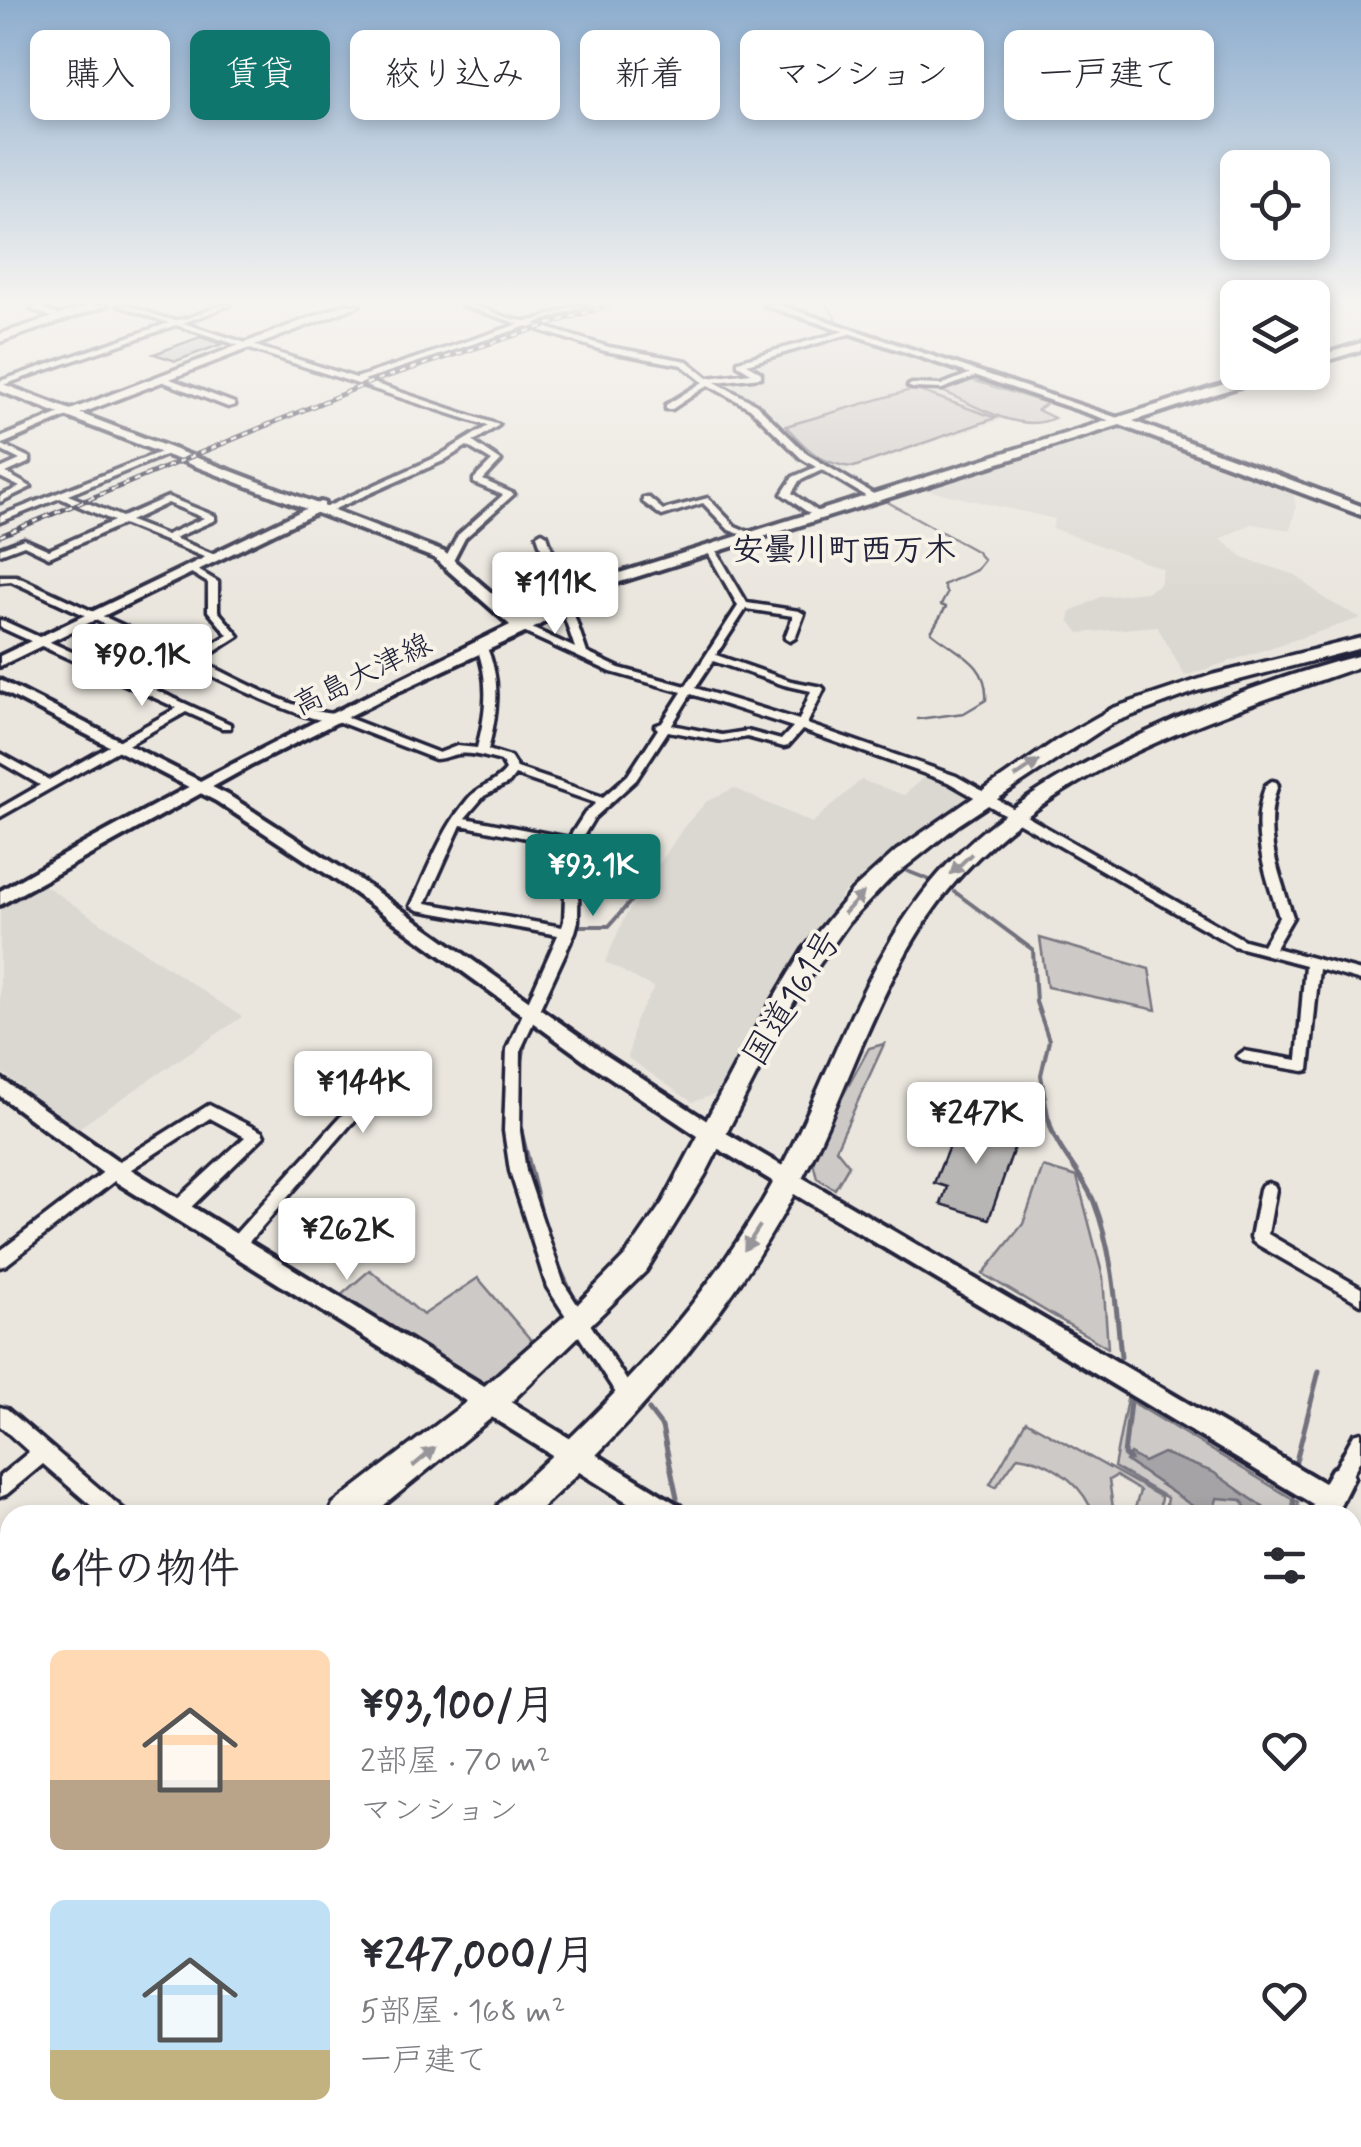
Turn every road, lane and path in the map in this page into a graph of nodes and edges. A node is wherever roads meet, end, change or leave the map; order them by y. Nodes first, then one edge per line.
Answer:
1 (54, 405) edge
2 (90, 405) edge
3 (433, 405) edge
4 (672, 405) edge
5 (751, 405) edge
6 (1073, 405) edge
7 (1167, 405) edge
8 (669, 407) dead end
9 (72, 412) junction
10 (1118, 420) junction
11 (3, 440) edge
12 (469, 443) junction
13 (172, 450) junction
14 (820, 468) junction
15 (0, 472) edge
16 (59, 495) junction
17 (875, 498) junction
18 (0, 499) edge
19 (646, 500) dead end
20 (323, 507) junction
21 (1361, 511) edge
22 (819, 516) junction
23 (0, 519) edge
24 (121, 522) junction
25 (542, 535) dead end
26 (752, 536) junction
27 (164, 538) junction
28 (711, 549) junction
29 (0, 550) edge
30 (212, 557) junction
31 (449, 561) junction
32 (191, 569) junction
33 (0, 579) edge
34 (565, 604) junction
35 (743, 606) junction
36 (96, 614) junction
37 (0, 623) edge
38 (1361, 626) edge
39 (523, 628) junction
40 (234, 636) junction
41 (250, 638) dead end
42 (790, 638) dead end
43 (40, 642) junction
44 (1361, 643) edge
45 (482, 648) junction
46 (170, 649) junction
47 (582, 656) junction
48 (711, 657) junction
49 (194, 658) junction
50 (1361, 660) edge
51 (0, 662) edge
52 (1361, 668) edge
53 (118, 677) junction
54 (0, 684) edge
55 (691, 689) junction
56 (1136, 706) junction
57 (184, 709) junction
58 (331, 718) junction
59 (799, 725) junction
60 (226, 726) dead end
61 (661, 726) junction
62 (1135, 741) junction
63 (120, 744) junction
64 (482, 752) junction
65 (0, 757) edge
66 (512, 770) junction
67 (47, 784) junction
68 (1272, 785) dead end
69 (202, 786) junction
70 (984, 796) junction
71 (603, 801) junction
72 (0, 813) edge
73 (1017, 816) junction
74 (457, 820) junction
75 (573, 843) junction
76 (0, 899) edge
77 (568, 932) junction
78 (1267, 951) junction
79 (1312, 964) junction
80 (1361, 976) edge
81 (531, 1012) junction
82 (1244, 1056) dead end
83 (0, 1085) edge
84 (400, 1088) dead end
85 (714, 1136) junction
86 (116, 1171) junction
87 (787, 1181) junction
88 (1268, 1190) dead end
89 (176, 1210) junction
90 (235, 1246) junction
91 (0, 1260) edge
92 (1361, 1297) edge
93 (578, 1322) junction
94 (629, 1398) junction
95 (492, 1401) junction
96 (0, 1414) edge
97 (1361, 1440) edge
98 (43, 1452) junction
99 (576, 1455) junction
100 (0, 1488) edge
101 (1330, 1497) edge
102 (104, 1505) edge
103 (359, 1505) edge
104 (522, 1505) edge
105 (655, 1505) edge

1 - 9 main road
2 - 9 main road
3 - 12 street
4 - 8 street
5 - 14 street
6 - 10 street
7 - 10 main road, 高島大津線
9 - 11 street
9 - 13 main road
10 - 17 main road, 高島大津線
10 - 21 main road
11 - 15 street
12 - 20 street
12 - 31 street
13 - 16 street
13 - 20 main road
14 - 17 street
14 - 22 street
15 - 18 street
16 - 23 street
16 - 24 street
17 - 22 main road, 高島大津線
19 - 26 street
20 - 30 street
20 - 31 main road
22 - 26 main road, 高島大津線
24 - 27 street
24 - 27 street
24 - 29 street
25 - 34 street
26 - 28 main road, 高島大津線
27 - 30 street
28 - 34 main road, 高島大津線
28 - 35 street
30 - 32 street
31 - 39 main road
32 - 36 street
32 - 40 street
33 - 36 street
34 - 39 main road, 高島大津線
34 - 47 street
35 - 42 street
35 - 48 street
36 - 43 street
36 - 46 street
37 - 43 street
38 - 56 main road
39 - 45 main road, 高島大津線
39 - 47 street
40 - 41 street
40 - 49 street
43 - 51 street
43 - 53 street
44 - 56 main road, 国道161号
45 - 58 main road, 高島大津線
45 - 64 street
46 - 49 street
46 - 53 street
47 - 55 street
48 - 55 street
48 - 59 street
49 - 58 street
50 - 62 main road, 国道161号
52 - 62 main road
53 - 57 street
54 - 63 street
55 - 59 street
55 - 61 street
70 -> 56 main road, 国道161号
57 - 60 street
57 - 63 street
58 - 64 street
58 - 69 main road, 高島大津線
59 - 61 street
59 - 70 street
61 - 71 street
62 - 73 main road, 国道161号
63 - 67 street
63 - 69 street
64 - 66 street
65 - 67 street
66 - 71 street
66 - 74 street
67 - 72 street
68 - 78 street
69 - 76 main road, 高島大津線
69 - 81 street
70 - 73 street
85 -> 70 main road, 国道161号
71 - 75 street
73 - 78 street
73 -> 87 main road, 国道161号
74 - 75 street
74 - 77 street
75 - 77 street
77 - 81 street
78 - 79 street
79 - 80 street
79 - 82 street
81 - 85 street
81 - 93 street
83 - 86 street
84 - 90 street
85 - 87 street
85 - 93 main road, 国道161号
86 - 89 street
86 - 89 street
86 - 91 street
87 -> 94 main road, 国道161号
87 - 101 street
88 - 92 street
89 - 90 street
90 - 95 street
93 - 94 street
93 - 95 main road, 国道161号
94 - 99 main road, 国道161号
95 - 99 street
103 -> 95 main road, 国道161号
96 - 98 street
97 - 101 street
98 - 100 street
98 - 102 street
99 - 104 main road, 国道161号
99 - 105 street

